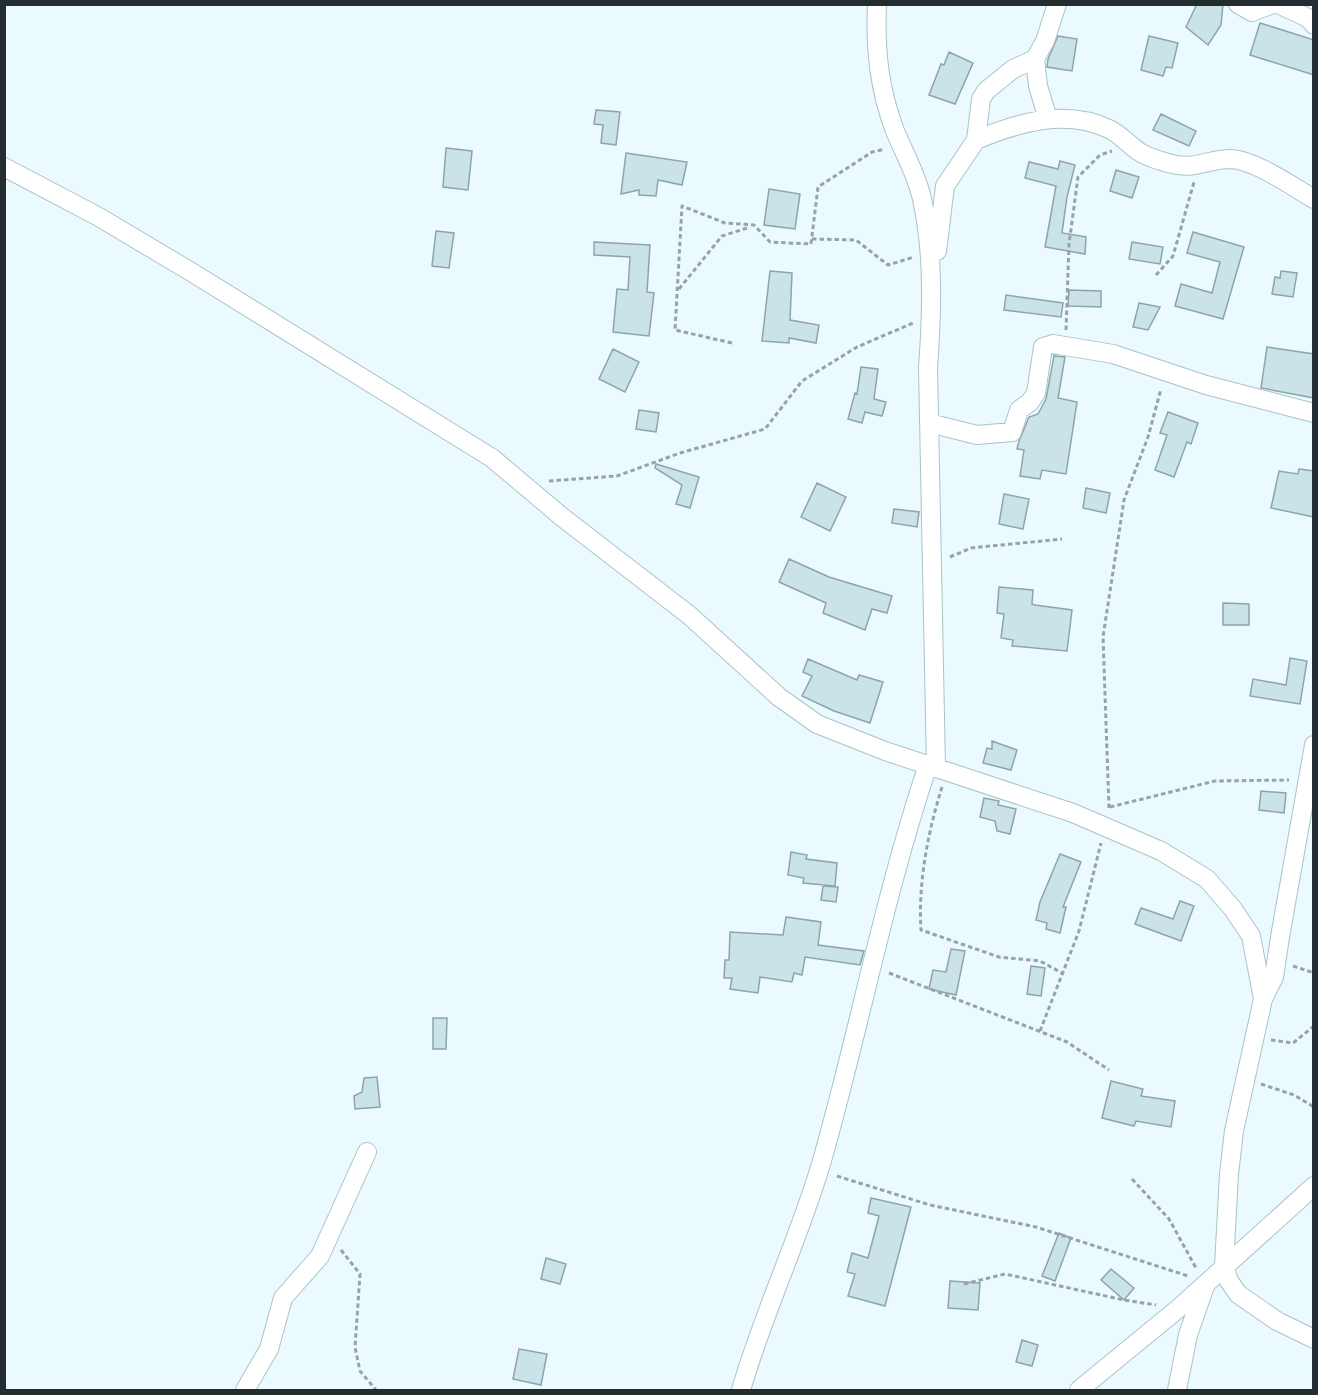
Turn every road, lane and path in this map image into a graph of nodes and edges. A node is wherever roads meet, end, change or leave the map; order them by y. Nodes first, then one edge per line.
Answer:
1 (877, 4) edge
2 (1057, 4) edge
3 (1238, 4) edge
4 (1273, 4) edge
5 (1278, 4) edge
6 (1314, 25) edge
7 (1035, 58) junction
8 (1048, 119) junction
9 (976, 140) junction
10 (1131, 143) junction
11 (902, 146) junction
12 (1204, 165) junction
13 (4, 167) edge
14 (1314, 199) edge
15 (754, 225) junction
16 (812, 239) junction
17 (928, 252) junction
18 (1156, 275) dead end
19 (677, 290) junction
20 (932, 312) junction
21 (732, 343) dead end
22 (1067, 346) junction
23 (1165, 373) junction
24 (1314, 413) edge
25 (929, 423) junction
26 (523, 484) junction
27 (1062, 539) dead end
28 (931, 570) junction
29 (1314, 745) edge
30 (937, 768) junction
31 (1311, 777) edge
32 (1110, 808) junction
33 (1076, 814) junction
34 (1105, 827) junction
35 (873, 967) junction
36 (1062, 973) junction
37 (1263, 999) junction
38 (1314, 1026) edge
39 (1254, 1029) junction
40 (1040, 1031) junction
41 (1109, 1070) dead end
42 (1245, 1078) junction
43 (1314, 1107) edge
44 (367, 1152) dead end
45 (821, 1164) junction
46 (1132, 1179) dead end
47 (1314, 1186) edge
48 (330, 1235) junction
49 (1224, 1266) junction
50 (1204, 1281) junction
51 (964, 1284) dead end
52 (1179, 1308) junction
53 (1314, 1339) edge
54 (244, 1390) edge
55 (376, 1390) edge
56 (741, 1390) edge
57 (1079, 1390) edge
58 (1177, 1390) edge

1 - 11 street
2 - 7 street
3 - 4 street
5 - 6 street
7 - 8 street
7 - 9 street
8 - 9 street
8 - 10 street
9 - 20 street
10 - 12 street
10 - 22 path
11 - 16 path
11 - 17 street
12 - 14 street
12 - 18 path
13 - 26 street
15 - 16 path
15 - 19 path
15 - 19 path
16 - 17 path
17 - 20 street
19 - 21 path
20 - 25 street
20 - 26 path
22 - 23 street
22 - 25 street
23 - 24 street
23 - 32 path
25 - 28 street
26 - 30 street
27 - 28 path
28 - 30 street
29 - 31 street
30 - 33 street
30 - 35 street
30 - 36 path
31 - 32 path
31 - 37 street
32 - 33 path
33 - 34 street
34 - 36 path
34 - 37 street
35 - 40 path
35 - 45 street
36 - 40 path
37 - 39 street
38 - 39 path
39 - 42 street
40 - 41 path
42 - 43 path
42 - 49 street
44 - 48 street
45 - 50 path
45 - 56 street
46 - 50 path
47 - 49 street
48 - 54 street
48 - 55 path
49 - 50 street
49 - 53 street
50 - 52 street
50 - 58 street
51 - 52 path
52 - 57 street

